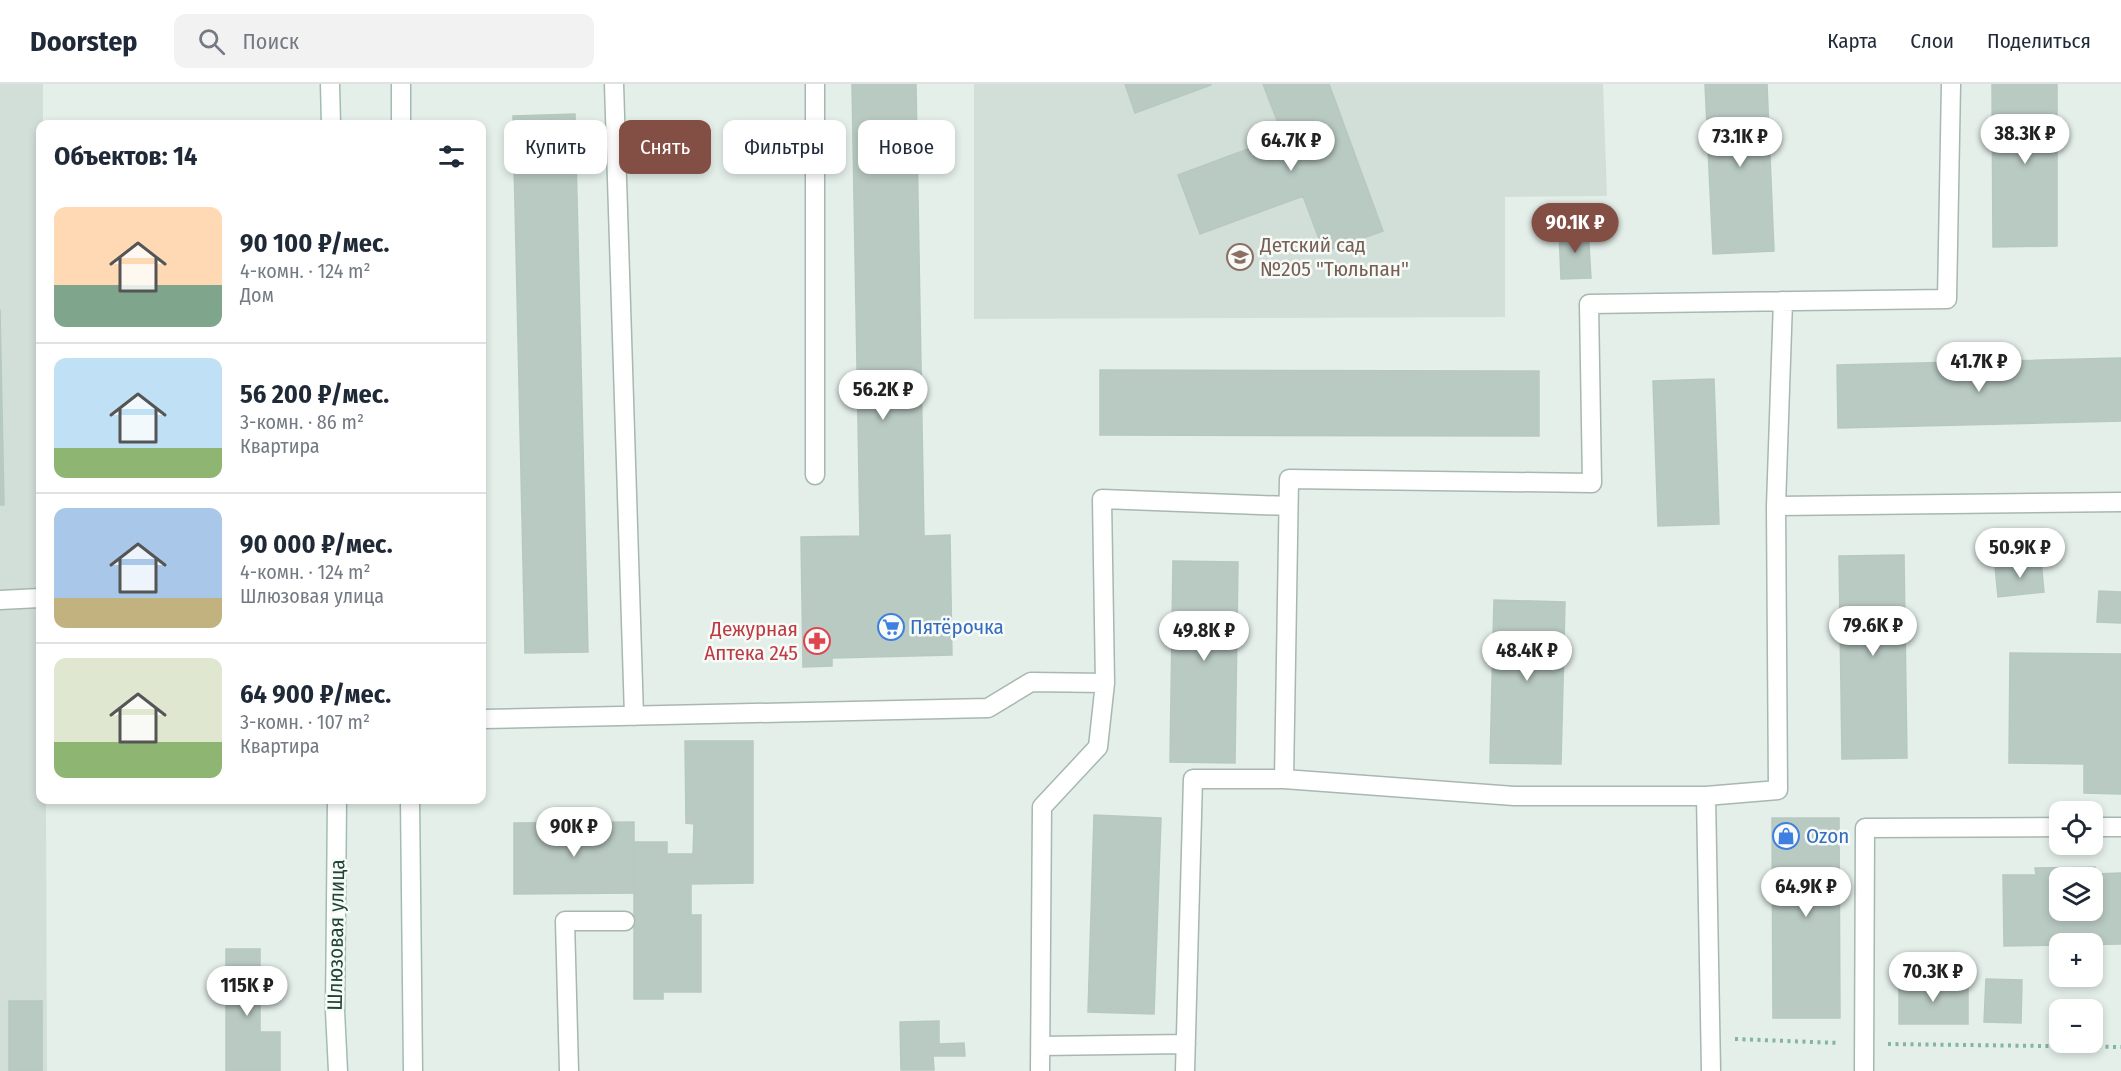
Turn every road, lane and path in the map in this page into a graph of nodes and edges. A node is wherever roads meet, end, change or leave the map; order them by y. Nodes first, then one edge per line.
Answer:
1 (330, 84) edge
2 (400, 84) edge
3 (614, 84) edge
4 (815, 84) edge
5 (1950, 84) edge
6 (331, 120) edge
7 (401, 120) edge
8 (1783, 302) junction
9 (815, 475) dead end
10 (2121, 502) edge
11 (1288, 506) junction
12 (1776, 506) junction
13 (36, 598) edge
14 (0, 600) edge
15 (1105, 683) junction
16 (634, 716) junction
17 (486, 719) edge
18 (1284, 779) junction
19 (1706, 796) junction
20 (337, 804) edge
21 (410, 804) edge
22 (2121, 826) edge
23 (2049, 827) edge
24 (2103, 827) edge
25 (625, 921) dead end
26 (1711, 1038) junction
27 (1186, 1044) junction
28 (1864, 1044) junction
29 (1041, 1046) junction
30 (2121, 1047) edge
31 (338, 1071) edge
32 (414, 1071) edge
33 (568, 1071) edge
34 (1040, 1071) edge
35 (1185, 1071) edge
36 (1711, 1071) edge
37 (1864, 1071) edge

1 - 6 main road
2 - 7 main road
3 - 16 main road
4 - 9 main road
5 - 8 main road
8 - 11 main road
8 - 12 main road
10 - 12 main road
11 - 15 main road
11 - 18 main road
12 - 19 main road
13 - 14 main road
15 - 16 main road
15 - 29 main road
16 - 17 main road
18 - 19 main road
18 - 27 main road
19 - 26 main road
20 - 31 main road, Шлюзовая улица
21 - 32 main road
22 - 24 main road
23 - 28 main road
25 - 33 main road
26 - 28 path
26 - 36 main road
27 - 29 main road
27 - 35 main road
28 - 30 path
28 - 37 main road
29 - 34 main road

